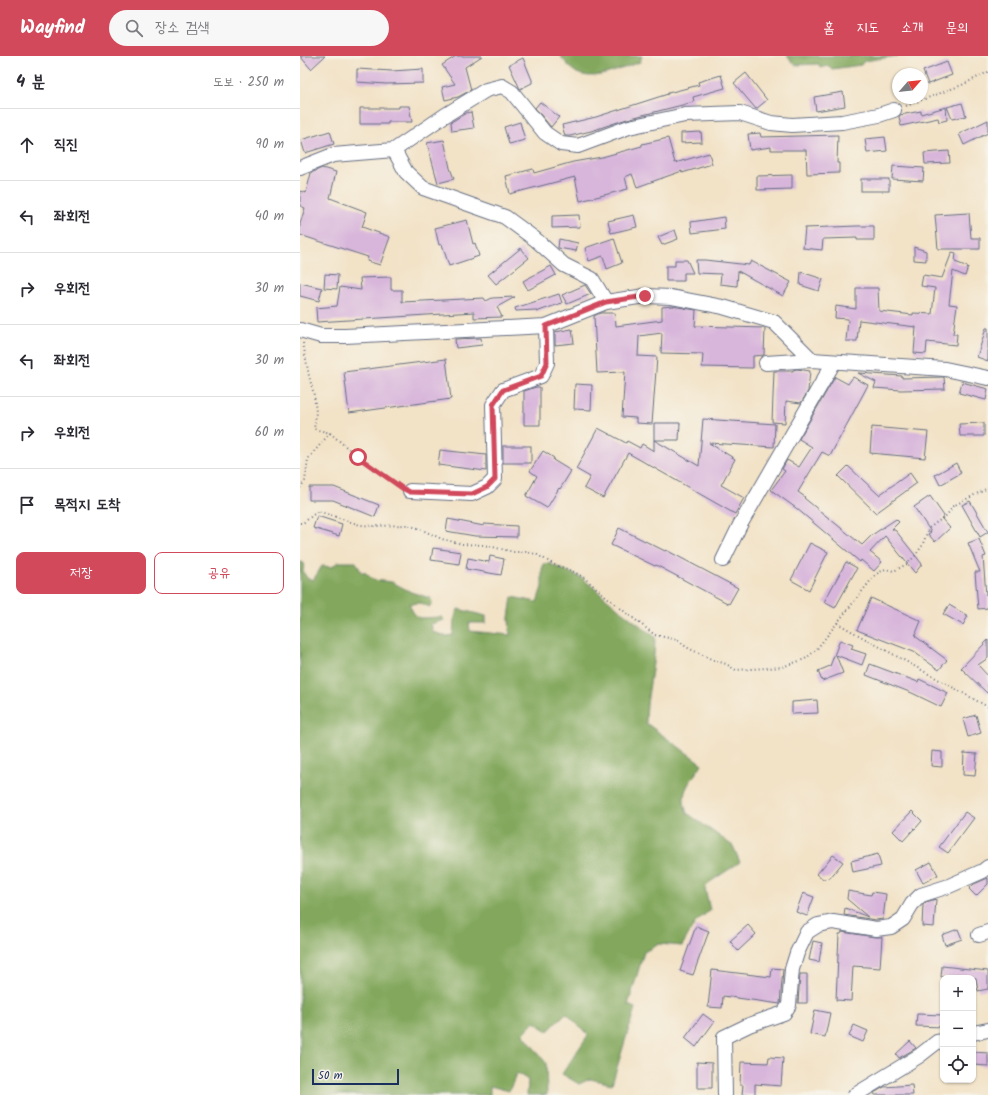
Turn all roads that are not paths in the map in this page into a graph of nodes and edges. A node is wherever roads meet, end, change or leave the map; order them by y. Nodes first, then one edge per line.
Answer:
1 (894, 110) road end
2 (394, 150) junction
3 (300, 168) edge
4 (606, 302) junction
5 (546, 326) junction
6 (300, 330) edge
7 (812, 360) junction
8 (834, 362) junction
9 (766, 363) dead end
10 (988, 378) edge
11 (410, 492) road end
12 (724, 560) dead end
13 (988, 867) edge
14 (988, 1030) edge
15 (976, 1032) edge
16 (940, 1042) edge
17 (725, 1095) edge
18 (855, 1095) edge

1 - 2 street
2 - 3 street
2 - 4 street
4 - 5 street
4 - 7 street
5 - 6 street
5 - 11 street
7 - 8 street
7 - 9 street
8 - 10 street
8 - 12 street
13 - 17 street
14 - 15 street
16 - 18 street

